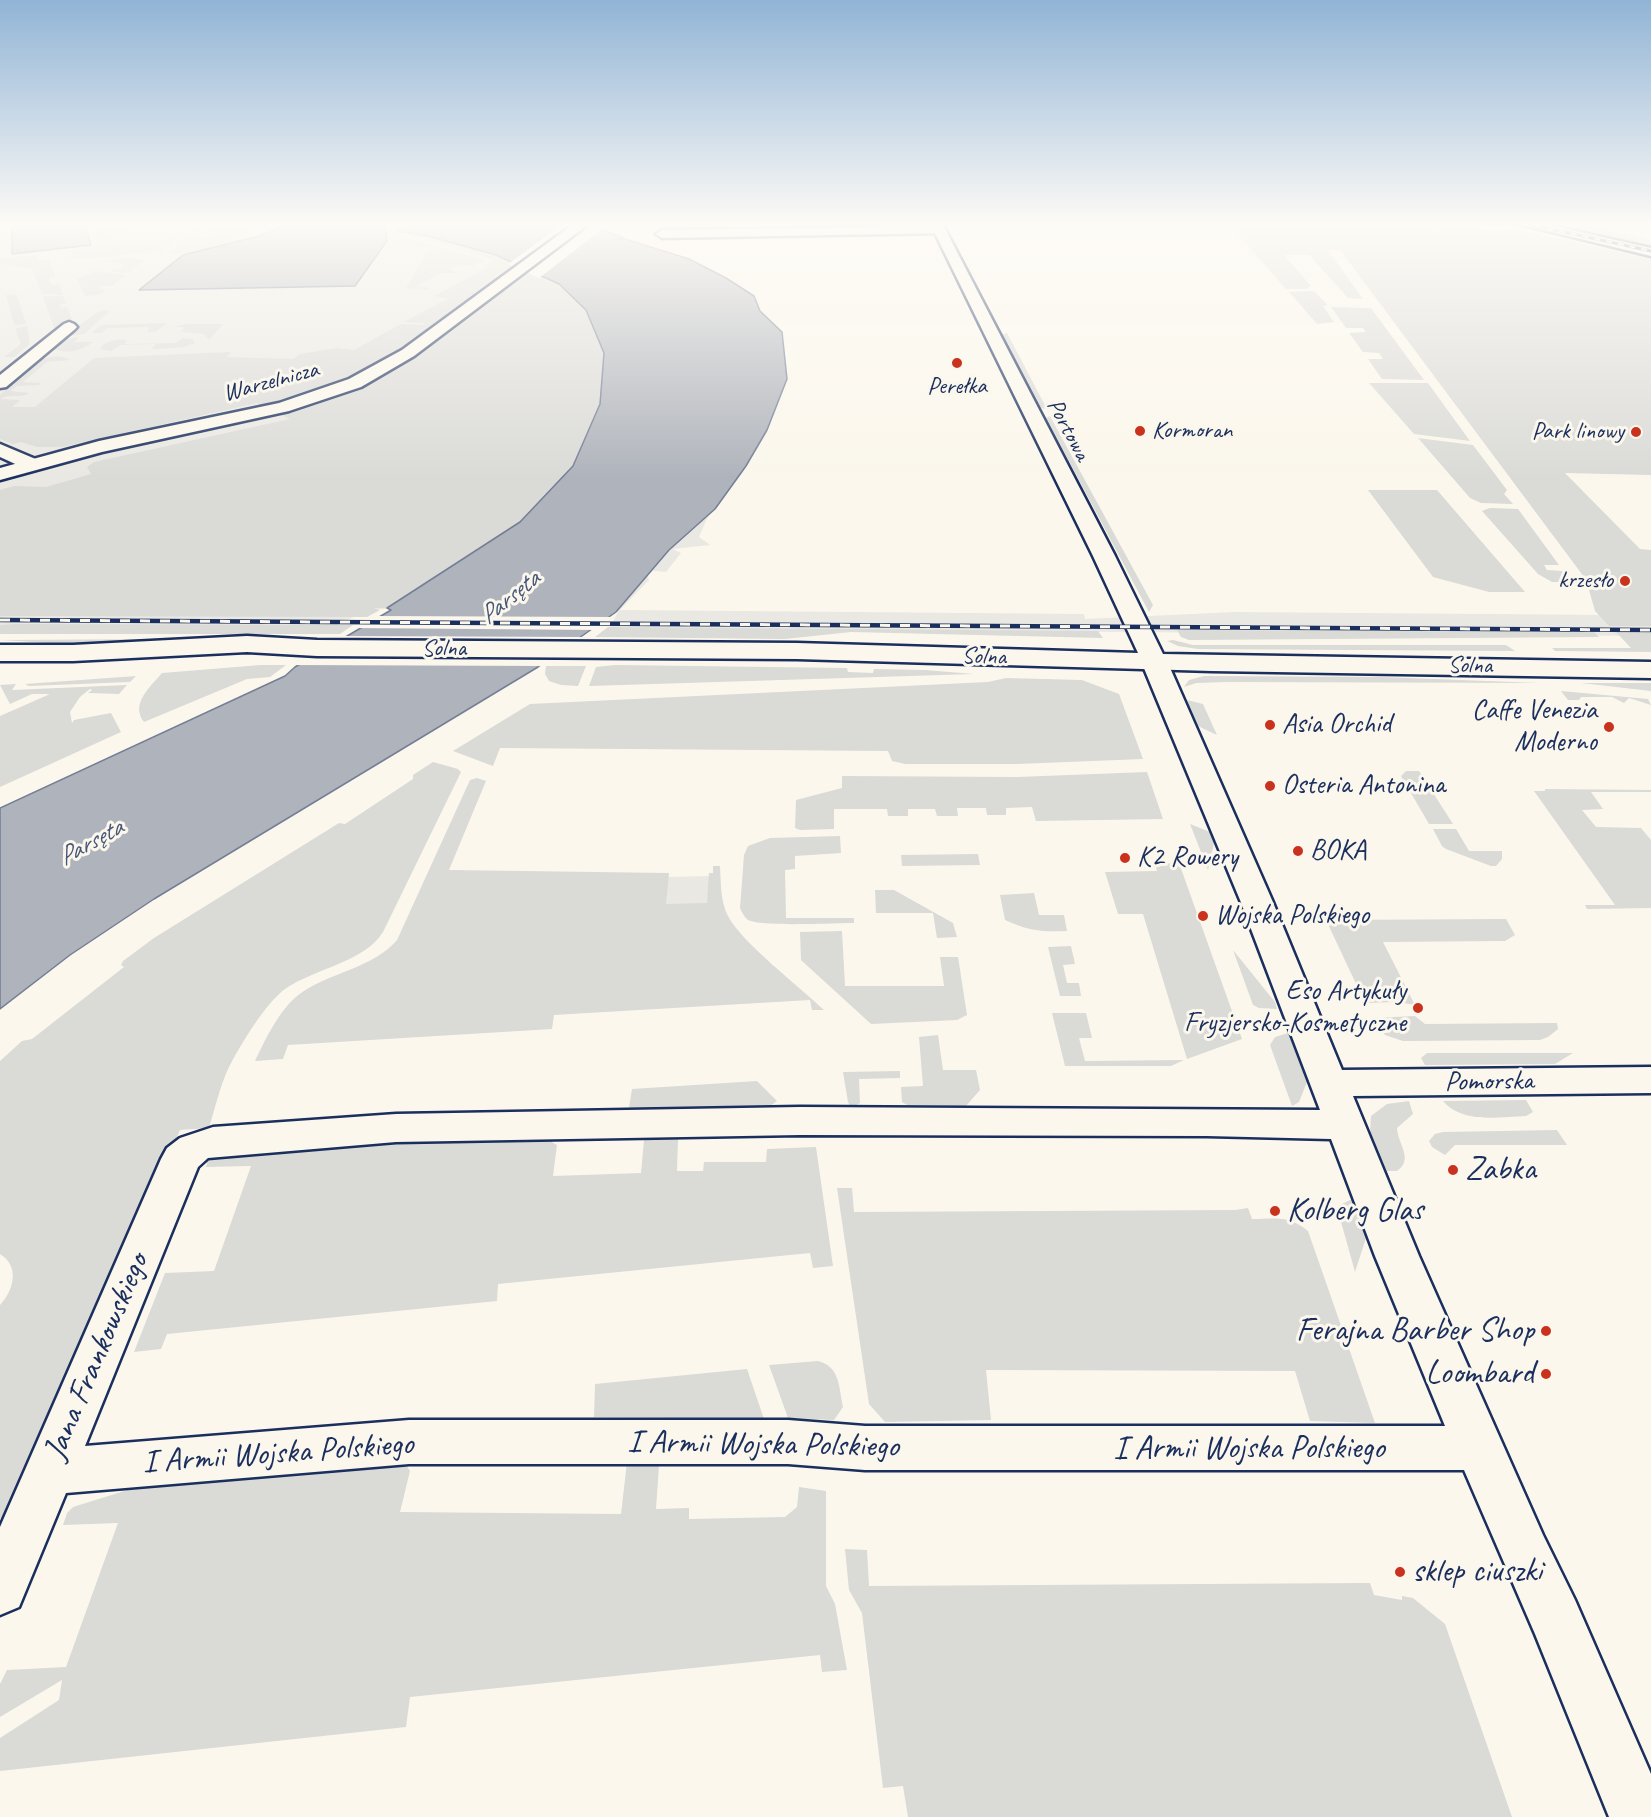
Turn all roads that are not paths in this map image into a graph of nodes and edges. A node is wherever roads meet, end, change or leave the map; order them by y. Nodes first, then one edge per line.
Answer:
1 (468, 308) edge
2 (978, 308) edge
3 (69, 327) dead end
4 (0, 383) edge
5 (0, 450) edge
6 (31, 464) junction
7 (0, 474) edge
8 (316, 648) junction
9 (0, 653) edge
10 (1154, 661) junction
11 (1651, 670) edge
12 (0, 673) edge
13 (1651, 1080) edge
14 (1328, 1083) junction
15 (1345, 1125) junction
16 (1479, 1448) junction
17 (48, 1472) junction
18 (0, 1589) edge
19 (1639, 1817) edge

1 - 6 street, Warzelnicza
2 - 10 street, Portowa
3 - 4 street
5 - 6 street
6 - 7 street, Warzelnicza
8 - 9 street, Solna
8 - 10 street, Solna
8 - 12 street, Solna
10 - 11 street, Solna
10 - 14 street
13 - 14 street, Pomorska
14 - 15 street
15 - 16 street
15 - 17 street, Jana Frankowskiego
16 - 17 street, I Armii Wojska Polskiego
16 - 19 street
17 - 18 street, Jana Frankowskiego

